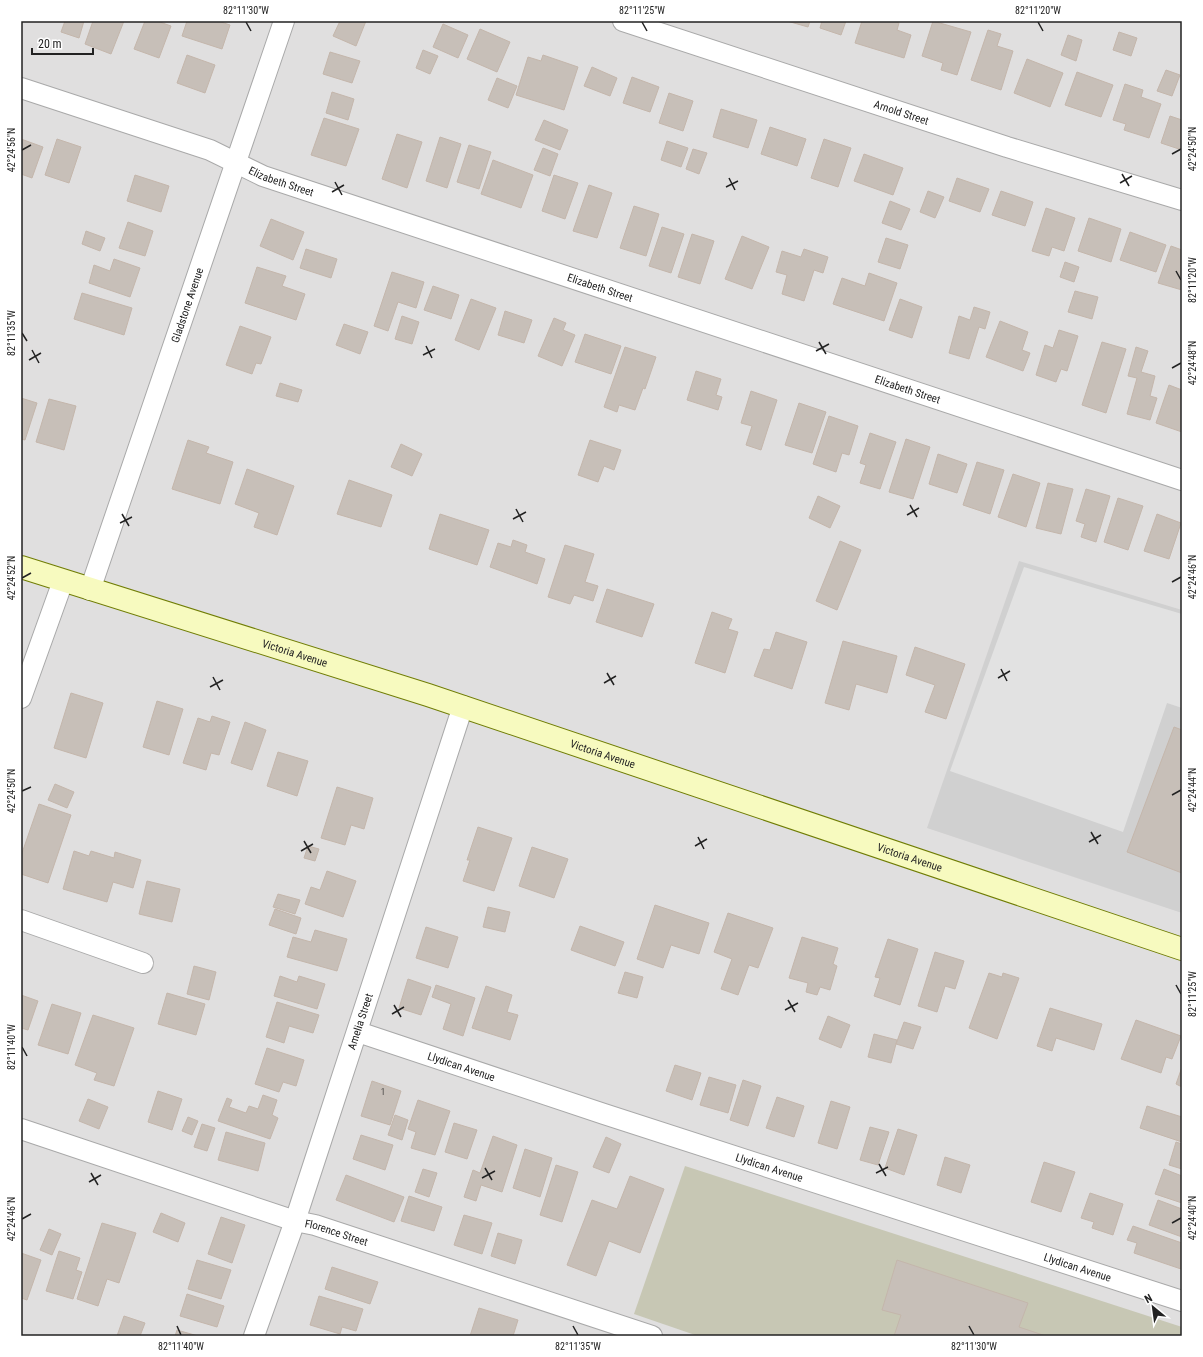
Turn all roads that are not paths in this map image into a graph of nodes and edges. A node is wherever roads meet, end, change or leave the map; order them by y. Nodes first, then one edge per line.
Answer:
1 (284, 21) edge
2 (623, 21) edge
3 (21, 88) edge
4 (235, 162) junction
5 (1182, 200) edge
6 (1182, 480) edge
7 (21, 567) edge
8 (63, 581) junction
9 (90, 590) junction
10 (21, 698) edge
11 (463, 706) junction
12 (21, 920) edge
13 (1182, 949) edge
14 (144, 963) dead end
15 (358, 1032) junction
16 (21, 1129) edge
17 (295, 1221) junction
18 (1182, 1301) edge
19 (254, 1336) edge
20 (652, 1336) edge

1 - 4 street, Gladstone Avenue
2 - 5 street, Arnold Street
3 - 4 street, Elizabeth Street
4 - 6 street, Elizabeth Street
4 - 9 street, Gladstone Avenue
7 - 8 street, Victoria Avenue
8 - 9 street, Victoria Avenue
8 - 10 street
9 - 11 street, Victoria Avenue
11 - 13 street, Victoria Avenue
11 - 15 street, Amelia Street
12 - 14 street
15 - 17 street, Amelia Street
15 - 18 street, Llydican Avenue
16 - 17 street, Florence Street
17 - 19 street, Amelia Street
17 - 20 street, Florence Street

